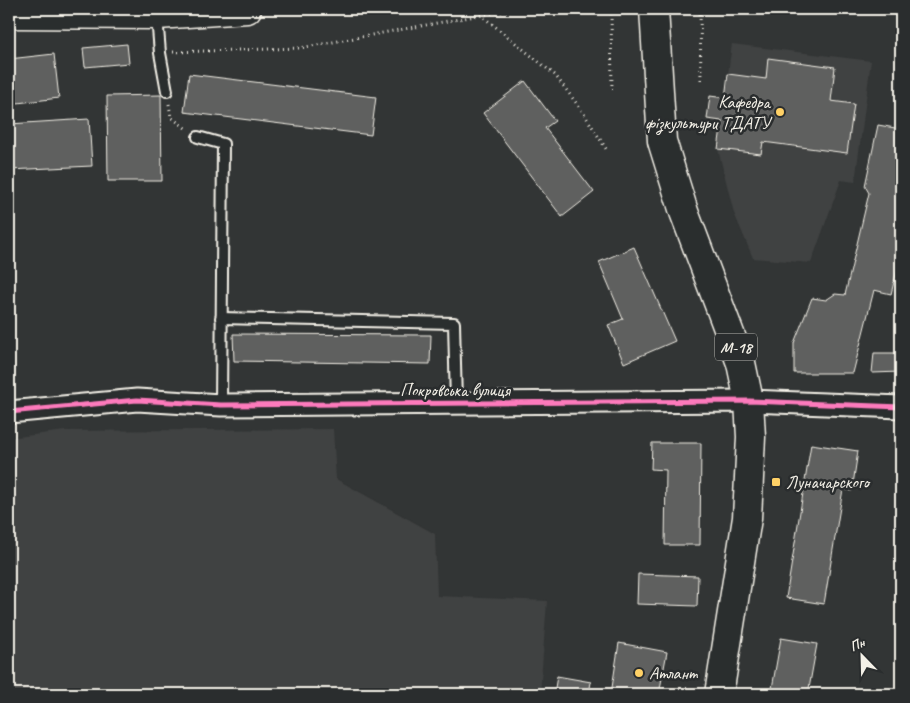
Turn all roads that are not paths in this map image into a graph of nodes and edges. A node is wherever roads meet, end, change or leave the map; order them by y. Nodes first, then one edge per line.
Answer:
1 (236, 9) edge
2 (654, 9) edge
3 (9, 14) edge
4 (157, 15) junction
5 (167, 91) dead end
6 (198, 137) road end
7 (221, 318) junction
8 (749, 401) junction
9 (456, 403) junction
10 (221, 405) junction
11 (901, 407) edge
12 (9, 412) edge
13 (719, 694) edge

1 - 4 highway
2 - 8 highway, М-18
3 - 4 highway
4 - 5 lane
6 - 7 lane
7 - 9 lane
7 - 10 lane
8 - 9 street, Покровська вулиця
8 - 11 street, Покровська вулиця
8 - 13 highway, М-18
9 - 10 street, Покровська вулиця
10 - 12 street, Покровська вулиця

